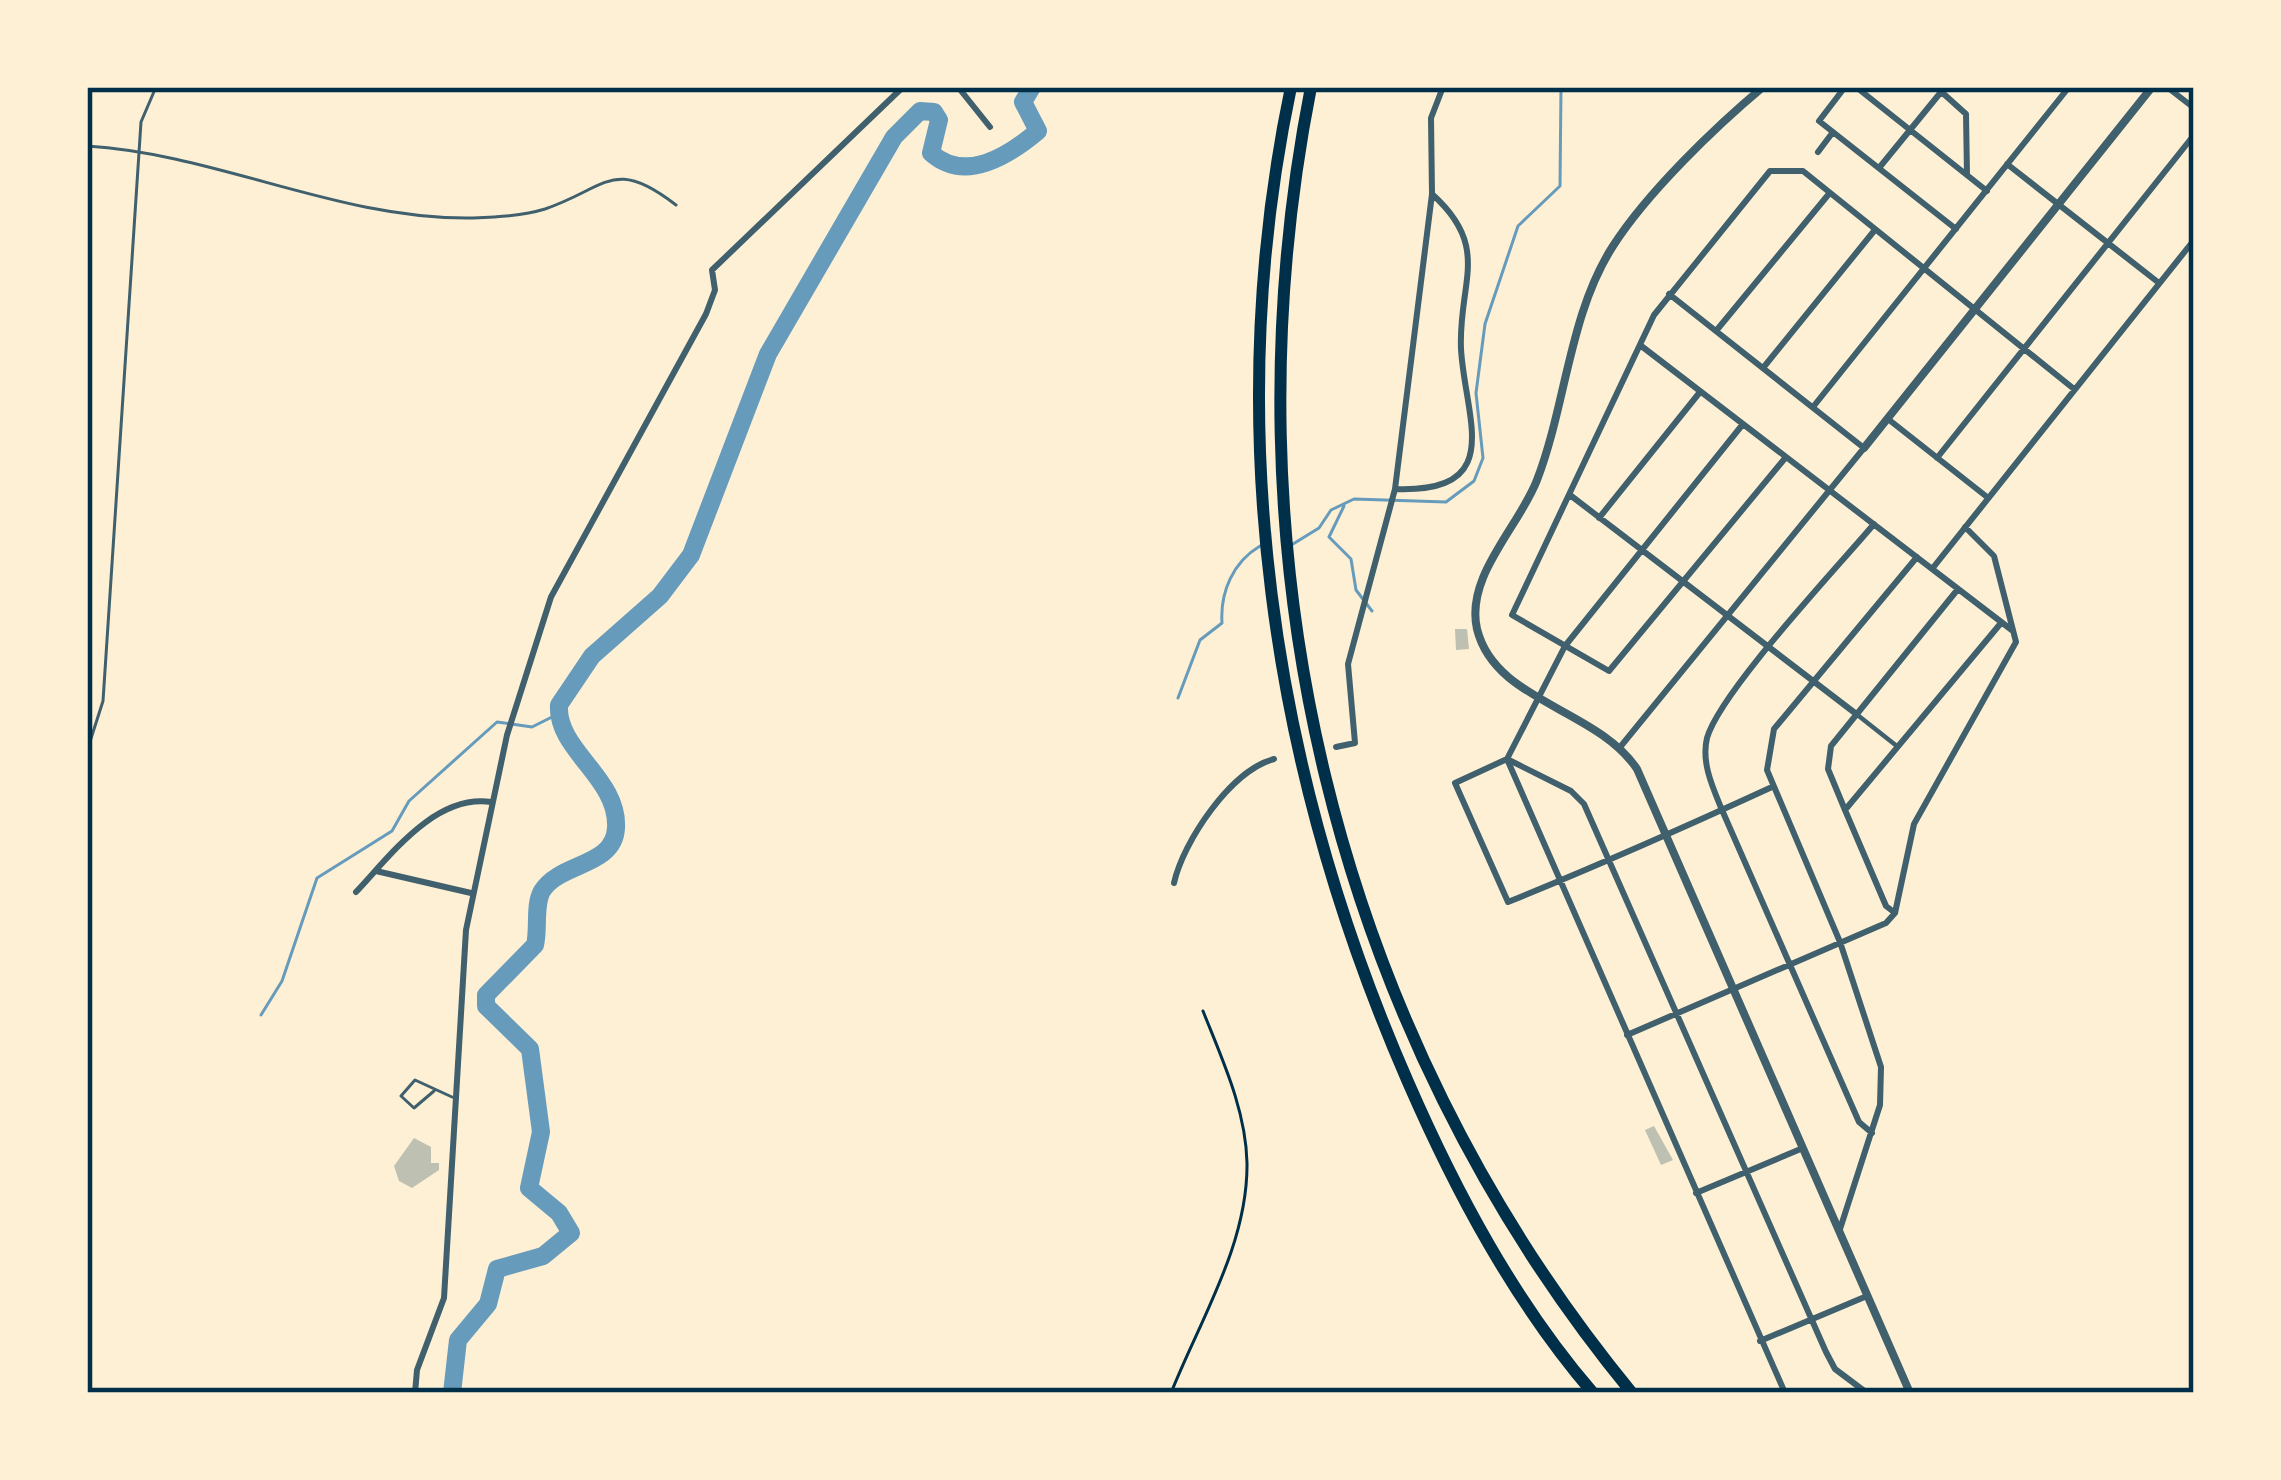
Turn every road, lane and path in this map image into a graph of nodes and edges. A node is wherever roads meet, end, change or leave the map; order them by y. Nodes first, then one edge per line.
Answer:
1 (157, 87) edge
2 (903, 87) edge
3 (958, 87) edge
4 (1292, 87) edge
5 (1311, 87) edge
6 (1443, 87) edge
7 (1763, 87) edge
8 (1845, 87) edge
9 (1856, 87) edge
10 (2069, 87) edge
11 (2152, 87) edge
12 (2167, 87) edge
13 (1938, 89) edge
14 (2194, 109) edge
15 (990, 127) dead end
16 (1910, 130) junction
17 (1833, 132) junction
18 (2194, 135) edge
19 (87, 146) edge
20 (140, 149) junction
21 (1818, 152) dead end
22 (1809, 163) dead end
23 (2007, 164) junction
24 (1879, 168) junction
25 (1802, 170) junction
26 (1967, 176) junction
27 (1987, 191) junction
28 (1432, 194) junction
29 (1829, 194) junction
30 (2058, 204) junction
31 (676, 205) dead end
32 (1956, 230) junction
33 (1875, 231) junction
34 (2194, 240) edge
35 (2109, 244) junction
36 (1922, 270) junction
37 (2159, 283) junction
38 (1669, 294) junction
39 (1972, 311) junction
40 (1716, 331) junction
41 (1640, 345) junction
42 (2023, 350) junction
43 (1763, 368) junction
44 (2074, 389) junction
45 (1700, 392) junction
46 (1813, 407) junction
47 (1888, 419) junction
48 (1743, 424) junction
49 (1864, 448) junction
50 (1786, 457) junction
51 (1937, 458) junction
52 (1829, 490) junction
53 (1394, 494) junction
54 (1570, 495) junction
55 (1987, 497) junction
56 (1599, 518) junction
57 (1874, 524) junction
58 (1965, 527) junction
59 (1640, 549) junction
60 (1916, 557) junction
61 (1932, 569) junction
62 (1685, 582) junction
63 (1958, 589) junction
64 (1728, 615) junction
65 (2001, 623) junction
66 (2016, 632) junction
67 (1564, 646) junction
68 (1771, 647) junction
69 (1814, 681) junction
70 (1537, 697) junction
71 (1856, 713) junction
72 (1621, 746) junction
73 (1336, 747) dead end
74 (1899, 748) junction
75 (87, 751) edge
76 (1274, 759) dead end
77 (1507, 760) junction
78 (1772, 787) junction
79 (490, 802) junction
80 (1722, 810) junction
81 (1845, 810) junction
82 (1667, 834) junction
83 (1609, 859) junction
84 (376, 871) junction
85 (1560, 881) junction
86 (1174, 883) dead end
87 (356, 892) dead end
88 (472, 894) junction
89 (1895, 913) junction
90 (1840, 942) junction
91 (1790, 963) junction
92 (1733, 988) junction
93 (1203, 1011) dead end
94 (1677, 1012) junction
95 (1627, 1035) junction
96 (434, 1091) junction
97 (452, 1097) junction
98 (1872, 1133) junction
99 (1803, 1148) junction
100 (1747, 1172) junction
101 (1696, 1193) junction
102 (1839, 1231) junction
103 (1867, 1296) junction
104 (1812, 1319) junction
105 (1760, 1341) junction
106 (415, 1393) edge
107 (1171, 1393) edge
108 (1593, 1393) edge
109 (1632, 1393) edge
110 (1785, 1393) edge
111 (1867, 1393) edge
112 (1910, 1393) edge

1 - 20 lane
2 - 79 street
3 - 15 street
4 - 108 highway
5 - 109 highway
6 - 28 street
7 - 70 street
8 - 17 street
9 - 16 street
10 - 23 street
11 - 30 street
12 - 14 street
13 - 16 street
13 - 26 street
16 - 24 street
16 - 26 street
17 - 21 street
17 - 24 street
18 - 35 street
19 - 20 lane
20 - 31 lane
20 - 75 lane
22 - 25 street
23 - 27 street
23 - 30 street
24 - 32 street
25 - 29 street
25 - 38 street
26 - 27 street
27 - 32 street
28 - 53 street
28 - 53 street
29 - 33 street
29 - 40 street
30 - 35 street
30 - 39 street
32 - 36 street
33 - 36 street
33 - 43 street
34 - 37 street
35 - 37 street
35 - 42 street
36 - 39 street
36 - 46 street
37 - 44 street
38 - 40 street
38 - 41 street
39 - 42 street
39 - 47 street
40 - 43 street
41 - 45 street
41 - 54 street
42 - 44 street
42 - 51 street
43 - 46 street
44 - 55 street
45 - 48 street
45 - 56 street
46 - 49 street
47 - 49 street
47 - 51 street
48 - 50 street
48 - 59 street
49 - 52 street
50 - 52 street
50 - 62 street
51 - 55 street
52 - 57 street
52 - 64 street
53 - 73 street
54 - 56 street
54 - 67 street
55 - 58 street
56 - 59 street
57 - 60 street
57 - 68 street
58 - 61 street
58 - 66 street
59 - 62 street
59 - 67 street
60 - 61 street
60 - 69 street
61 - 63 street
62 - 64 street
62 - 67 street
63 - 65 street
63 - 71 street
64 - 68 street
64 - 72 street
65 - 66 street
65 - 74 street
66 - 89 street
67 - 70 street
68 - 69 street
68 - 80 street
69 - 71 street
69 - 78 street
70 - 72 street
70 - 77 street
71 - 74 street
71 - 81 street
72 - 82 street
74 - 81 street
76 - 86 street
77 - 83 street
77 - 85 street
77 - 85 street
78 - 80 street
78 - 90 street
79 - 84 street
79 - 88 street
80 - 82 street
80 - 91 street
81 - 89 street
82 - 83 street
82 - 92 street
83 - 85 street
83 - 94 street
84 - 87 street
84 - 88 street
85 - 95 street
88 - 97 street
89 - 90 street
90 - 91 street
90 - 98 street
91 - 92 street
91 - 98 street
92 - 94 street
92 - 99 street
93 - 107 path
94 - 95 street
94 - 100 street
95 - 101 street
96 - 96 lane
96 - 97 lane
97 - 106 street
98 - 102 street
99 - 100 street
99 - 102 street
100 - 101 street
100 - 104 street
101 - 105 street
102 - 103 street
103 - 104 street
103 - 112 street
104 - 105 street
104 - 111 street
105 - 110 street

